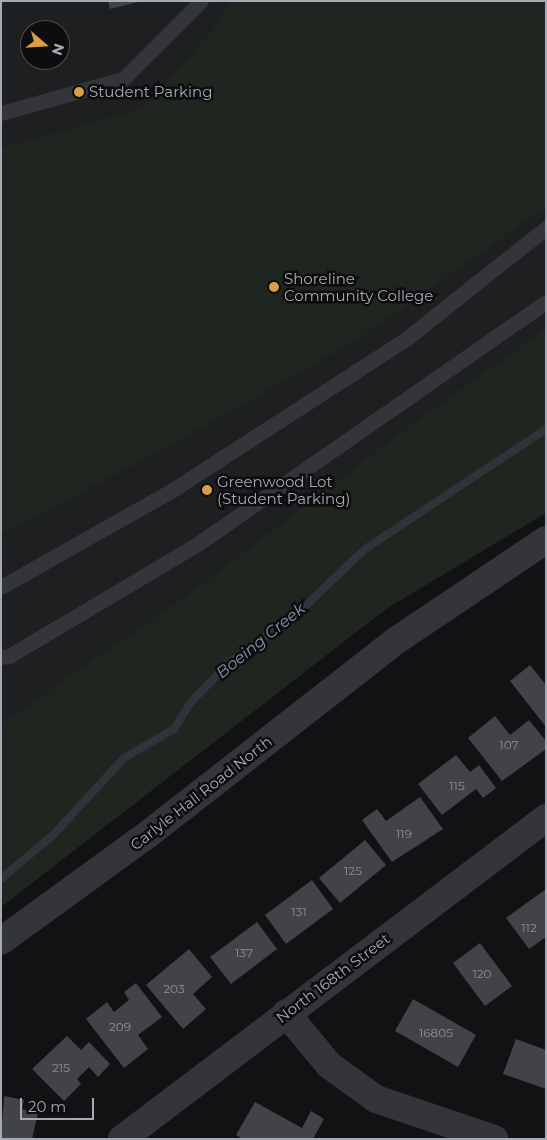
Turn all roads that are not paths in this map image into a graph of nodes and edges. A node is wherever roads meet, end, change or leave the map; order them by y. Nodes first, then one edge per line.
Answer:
1 (201, 1) edge
2 (1, 113) edge
3 (546, 228) edge
4 (546, 302) edge
5 (546, 540) edge
6 (1, 587) edge
7 (1, 657) edge
8 (546, 818) edge
9 (1, 941) edge
10 (286, 1013) junction
11 (122, 1139) edge
12 (494, 1139) edge

1 - 2 lane
3 - 6 lane
4 - 7 lane
5 - 9 street, Carlyle Hall Road North
8 - 10 street, North 168th Street
10 - 11 street, North 168th Street
10 - 12 street

